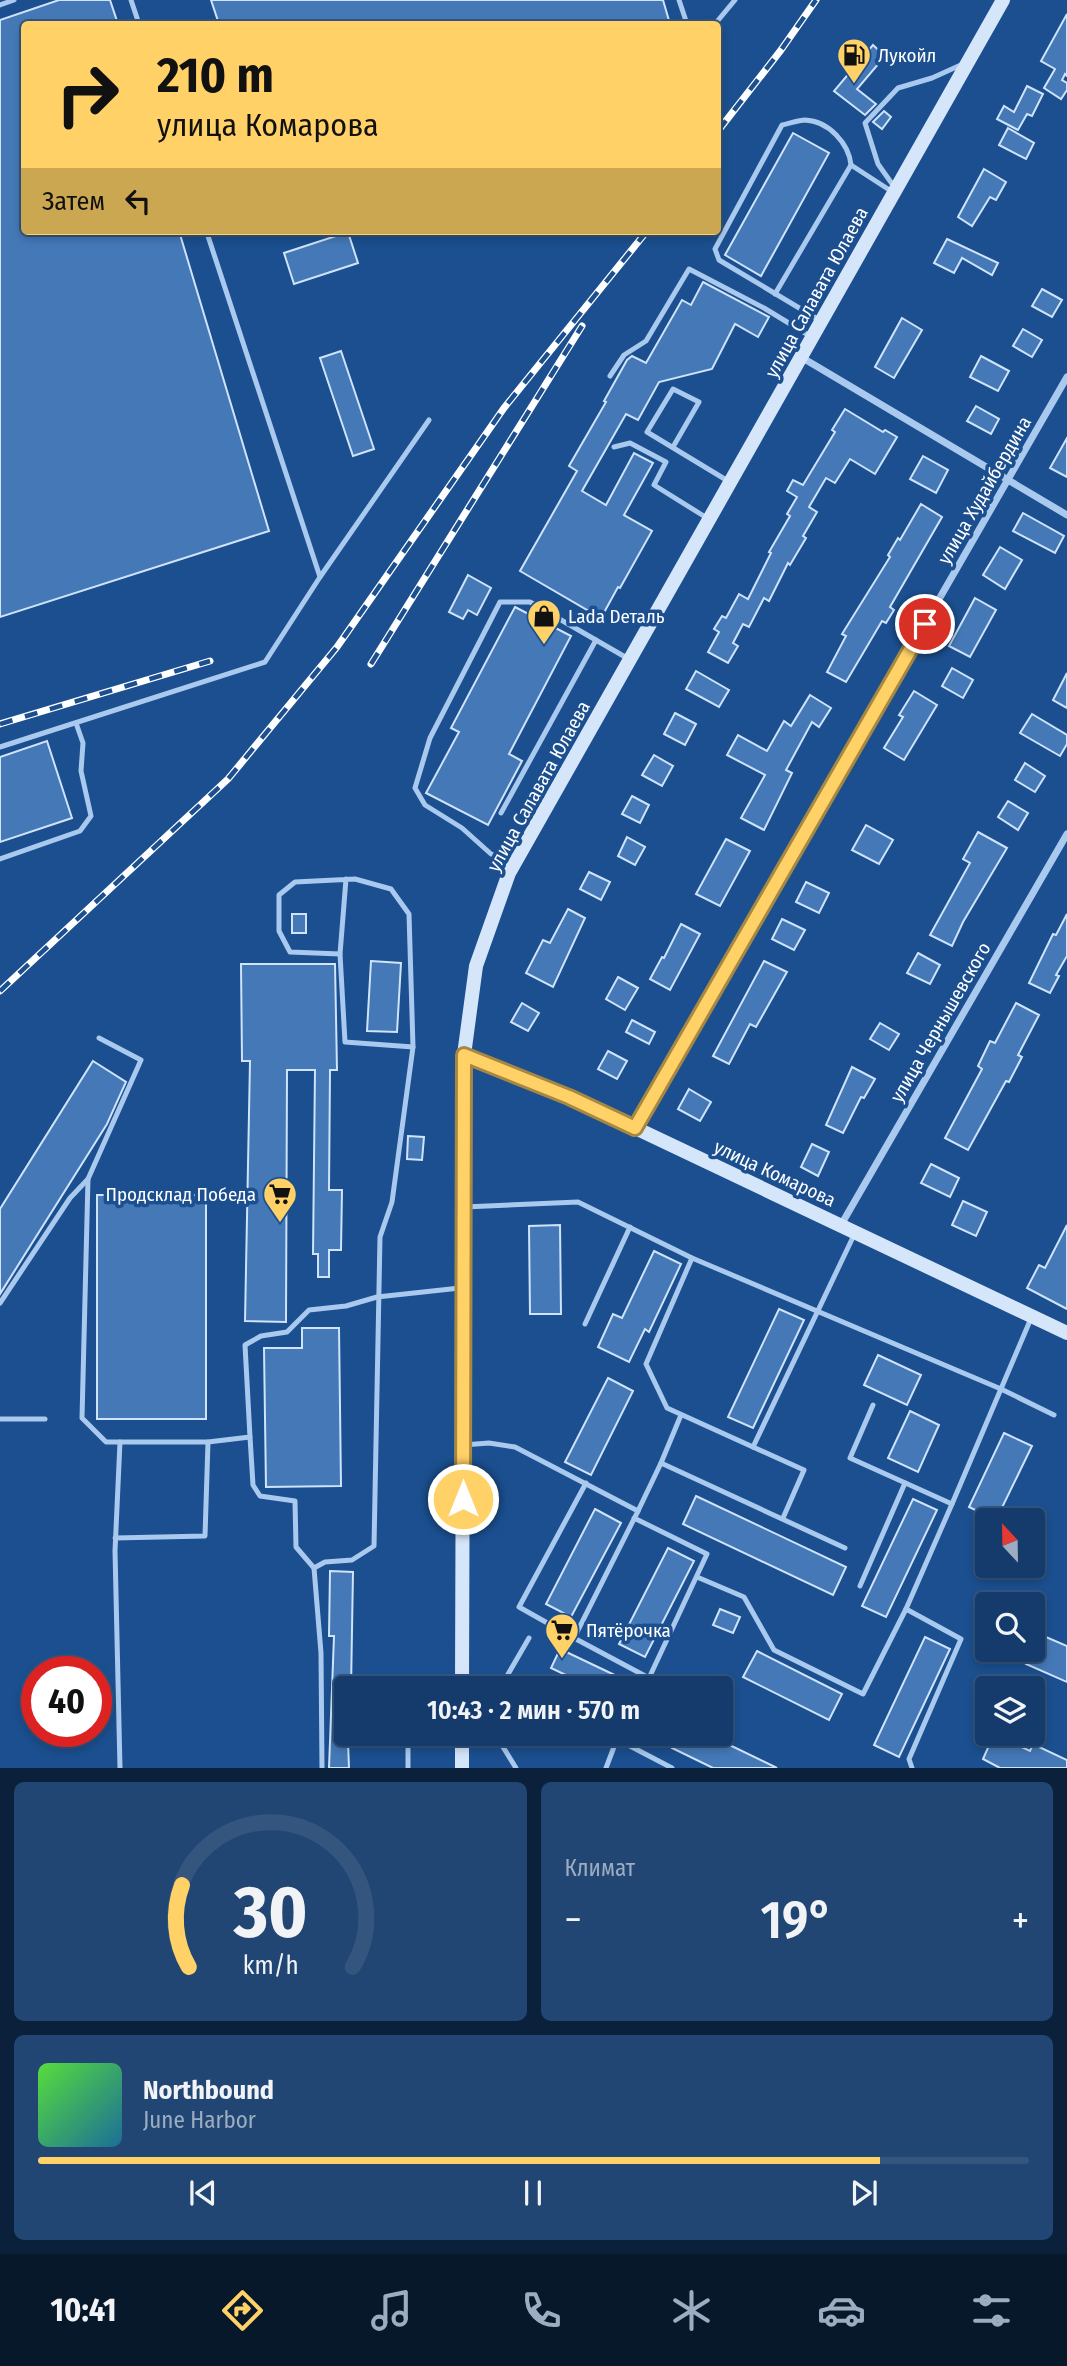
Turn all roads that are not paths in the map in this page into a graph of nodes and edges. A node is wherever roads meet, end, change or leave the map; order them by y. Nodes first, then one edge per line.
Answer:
1 (15, 0) edge
2 (131, 0) edge
3 (679, 0) edge
4 (735, 0) edge
5 (1003, 0) edge
6 (0, 5) edge
7 (138, 21) edge
8 (686, 21) edge
9 (718, 21) edge
10 (966, 63) junction
11 (852, 165) junction
12 (895, 191) junction
13 (209, 235) edge
14 (775, 294) junction
15 (822, 321) junction
16 (813, 337) junction
17 (802, 357) junction
18 (610, 376) dead end
19 (1067, 377) edge
20 (429, 420) dead end
21 (614, 447) dead end
22 (673, 447) junction
23 (1008, 480) junction
24 (730, 482) junction
25 (1067, 515) edge
26 (709, 520) junction
27 (320, 577) junction
28 (596, 640) junction
29 (630, 660) junction
30 (76, 723) junction
31 (0, 747) edge
32 (501, 813) dead end
33 (1067, 834) edge
34 (0, 859) edge
35 (514, 864) junction
36 (345, 879) junction
37 (340, 954) junction
38 (99, 1038) dead end
39 (413, 1047) junction
40 (464, 1055) junction
41 (635, 1128) junction
42 (88, 1179) junction
43 (464, 1206) junction
44 (840, 1225) junction
45 (630, 1227) junction
46 (855, 1232) junction
47 (692, 1258) junction
48 (464, 1287) junction
49 (377, 1297) junction
50 (0, 1303) edge
51 (818, 1311) junction
52 (1032, 1316) junction
53 (585, 1324) dead end
54 (1067, 1333) edge
55 (1001, 1389) junction
56 (873, 1405) dead end
57 (681, 1415) junction
58 (1054, 1415) dead end
59 (0, 1419) edge
60 (45, 1419) dead end
61 (250, 1437) junction
62 (120, 1442) junction
63 (208, 1442) junction
64 (463, 1445) junction
65 (753, 1447) junction
66 (661, 1463) junction
67 (586, 1483) junction
68 (905, 1483) junction
69 (952, 1504) junction
70 (638, 1511) junction
71 (634, 1518) junction
72 (783, 1518) junction
73 (116, 1538) junction
74 (845, 1548) dead end
75 (314, 1568) junction
76 (697, 1577) junction
77 (860, 1586) dead end
78 (906, 1609) junction
79 (529, 1638) dead end
80 (574, 1638) junction
81 (463, 1676) edge
82 (507, 1676) edge
83 (408, 1746) edge
84 (462, 1746) edge
85 (502, 1746) edge
86 (614, 1746) edge
87 (630, 1746) edge
88 (120, 1768) edge
89 (322, 1768) edge
90 (408, 1768) edge
91 (462, 1768) edge
92 (516, 1768) edge
93 (606, 1768) edge
94 (672, 1768) edge
95 (912, 1768) edge

1 - 6 lane
2 - 7 lane
3 - 8 lane
4 - 9 lane
5 - 10 street, улица Салавата Юлаева
10 - 12 street, улица Салавата Юлаева
10 - 12 lane
11 - 12 lane
11 - 14 lane
11 - 14 lane
12 - 15 street, улица Салавата Юлаева
13 - 27 lane
14 - 15 lane
15 - 16 street, улица Салавата Юлаева
16 - 17 street, улица Салавата Юлаева
16 - 18 lane
17 - 23 street
17 - 24 street, улица Салавата Юлаева
19 - 23 street, улица Худайбердина
20 - 27 lane
21 - 26 lane
22 - 22 lane
22 - 24 lane
23 - 25 street
23 - 41 street, улица Худайбердина
24 - 26 street, улица Салавата Юлаева
26 - 29 street, улица Салавата Юлаева
27 - 30 lane
28 - 29 lane
28 - 32 lane
28 - 35 lane
29 - 35 street, улица Салавата Юлаева
30 - 31 lane
30 - 34 lane
33 - 44 street, улица Чернышевского
35 - 40 street, улица Салавата Юлаева
36 - 37 lane
36 - 37 lane
36 - 39 lane
37 - 39 lane
38 - 42 lane
39 - 49 lane
40 - 41 street, улица Комарова
40 - 43 street, улица Салавата Юлаева
41 - 44 street, улица Комарова
42 - 50 lane
42 - 62 lane
43 - 45 lane
43 - 48 street, улица Салавата Юлаева
44 - 46 street, улица Комарова
45 - 47 lane
45 - 53 lane
46 - 51 lane
46 - 52 street, улица Комарова
47 - 51 lane
47 - 57 lane
48 - 49 lane
48 - 64 street, улица Салавата Юлаева
49 - 61 lane
49 - 75 lane
51 - 55 lane
51 - 65 lane
52 - 54 street, улица Комарова
52 - 55 lane
55 - 58 lane
55 - 69 lane
56 - 68 lane
57 - 65 lane
57 - 66 lane
59 - 60 lane
61 - 63 lane
61 - 75 lane
62 - 63 lane
62 - 73 lane
63 - 73 lane
64 - 67 lane
64 - 81 street, улица Салавата Юлаева
65 - 72 lane
66 - 70 lane
66 - 72 lane
67 - 70 lane
67 - 80 lane
68 - 69 lane
68 - 77 lane
69 - 78 lane
70 - 71 lane
71 - 76 lane
71 - 80 lane
72 - 74 lane
73 - 88 lane
75 - 89 lane
76 - 78 lane
76 - 80 lane
78 - 95 lane
79 - 82 lane
83 - 90 lane
84 - 91 street
85 - 92 lane
86 - 93 lane
87 - 94 lane

